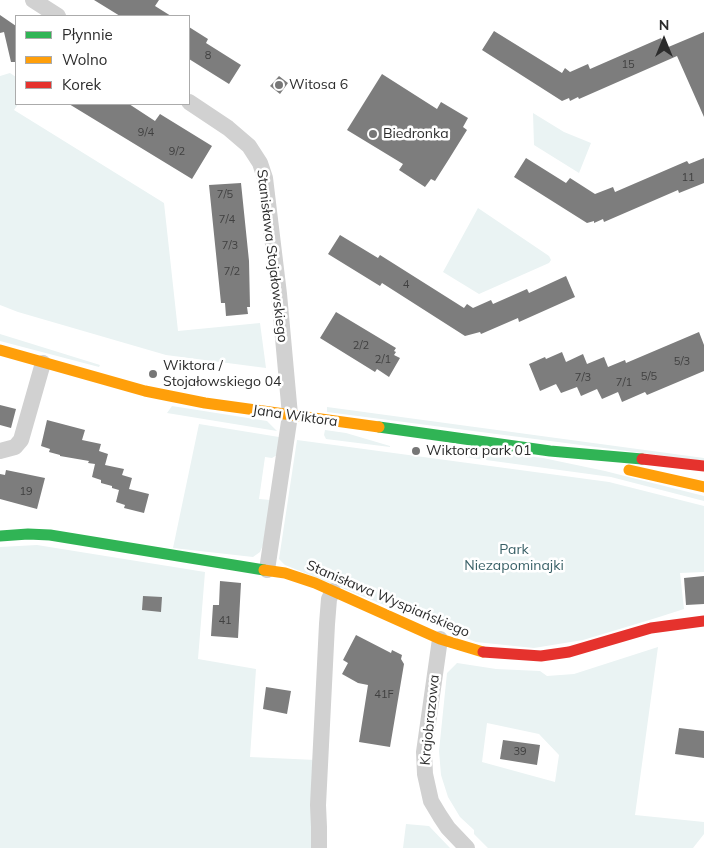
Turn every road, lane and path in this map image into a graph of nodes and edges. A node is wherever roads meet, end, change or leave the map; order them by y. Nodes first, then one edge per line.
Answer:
1 (33, 0) edge
2 (56, 15) edge
3 (190, 103) edge
4 (0, 350) edge
5 (43, 362) junction
6 (290, 415) junction
7 (0, 451) edge
8 (550, 451) junction
9 (704, 466) edge
10 (704, 487) edge
11 (0, 536) edge
12 (267, 570) junction
13 (333, 591) junction
14 (704, 621) edge
15 (440, 639) junction
16 (319, 848) edge
17 (467, 848) edge

1 - 2 street
3 - 6 street, Stanisława Stojałowskiego
4 - 5 street, Jana Wiktora
5 - 6 street, Jana Wiktora
5 - 7 street
6 - 8 street, Jana Wiktora
6 - 12 street, Stanisława Stojałowskiego
8 - 9 street, Jana Wiktora
8 - 10 street, Jana Wiktora
11 - 12 street, Stanisława Wyspiańskiego
12 - 13 street, Stanisława Wyspiańskiego
13 - 15 street, Stanisława Wyspiańskiego
13 - 16 street
14 - 15 street, Stanisława Wyspiańskiego
15 - 17 street, Krajobrazowa

